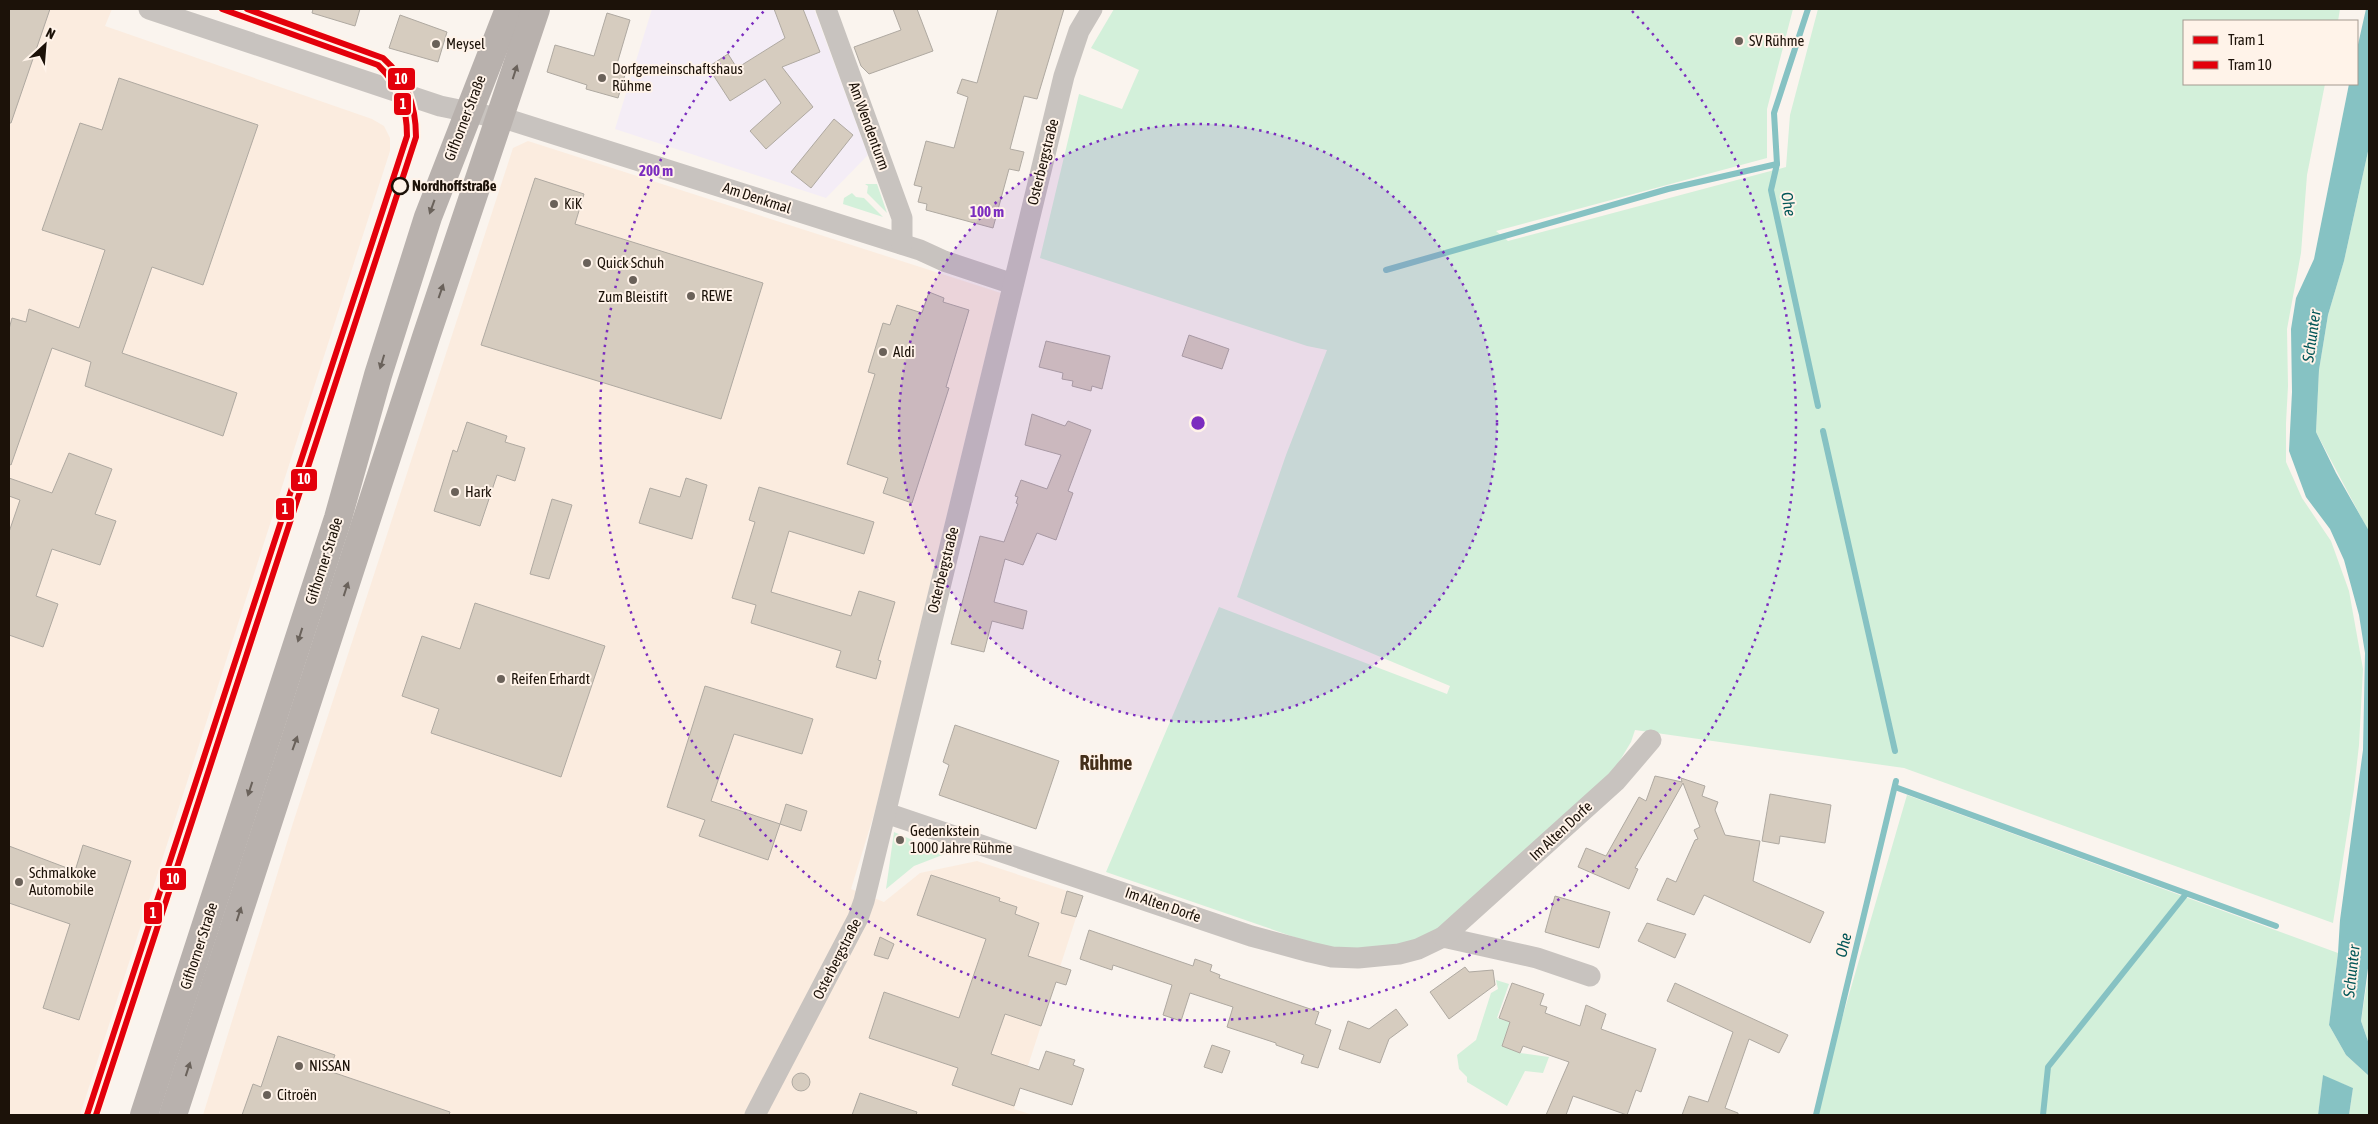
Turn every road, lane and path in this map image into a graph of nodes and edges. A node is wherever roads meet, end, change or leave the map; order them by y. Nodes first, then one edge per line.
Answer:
1 (149, 9) edge
2 (509, 9) edge
3 (536, 9) edge
4 (826, 9) edge
5 (1092, 9) edge
6 (467, 112) junction
7 (500, 118) junction
8 (902, 244) junction
9 (1013, 284) junction
10 (1651, 740) dead end
11 (886, 814) junction
12 (1443, 937) junction
13 (1590, 976) dead end
14 (144, 1115) edge
15 (173, 1115) edge
16 (755, 1115) edge

1 - 6 street
2 - 6 main road, Gifhorner Straße
7 -> 3 main road, Gifhorner Straße
4 - 8 street, Am Wendenturm
5 - 9 street, Osterbergstraße
6 - 7 street, Am Denkmal
6 -> 14 main road, Gifhorner Straße
7 - 8 street, Am Denkmal
15 -> 7 main road, Gifhorner Straße
8 - 9 street, Am Denkmal
9 - 11 street, Osterbergstraße
10 - 12 street, Im Alten Dorfe
11 - 12 street, Im Alten Dorfe
11 - 16 street, Osterbergstraße
12 - 13 street

